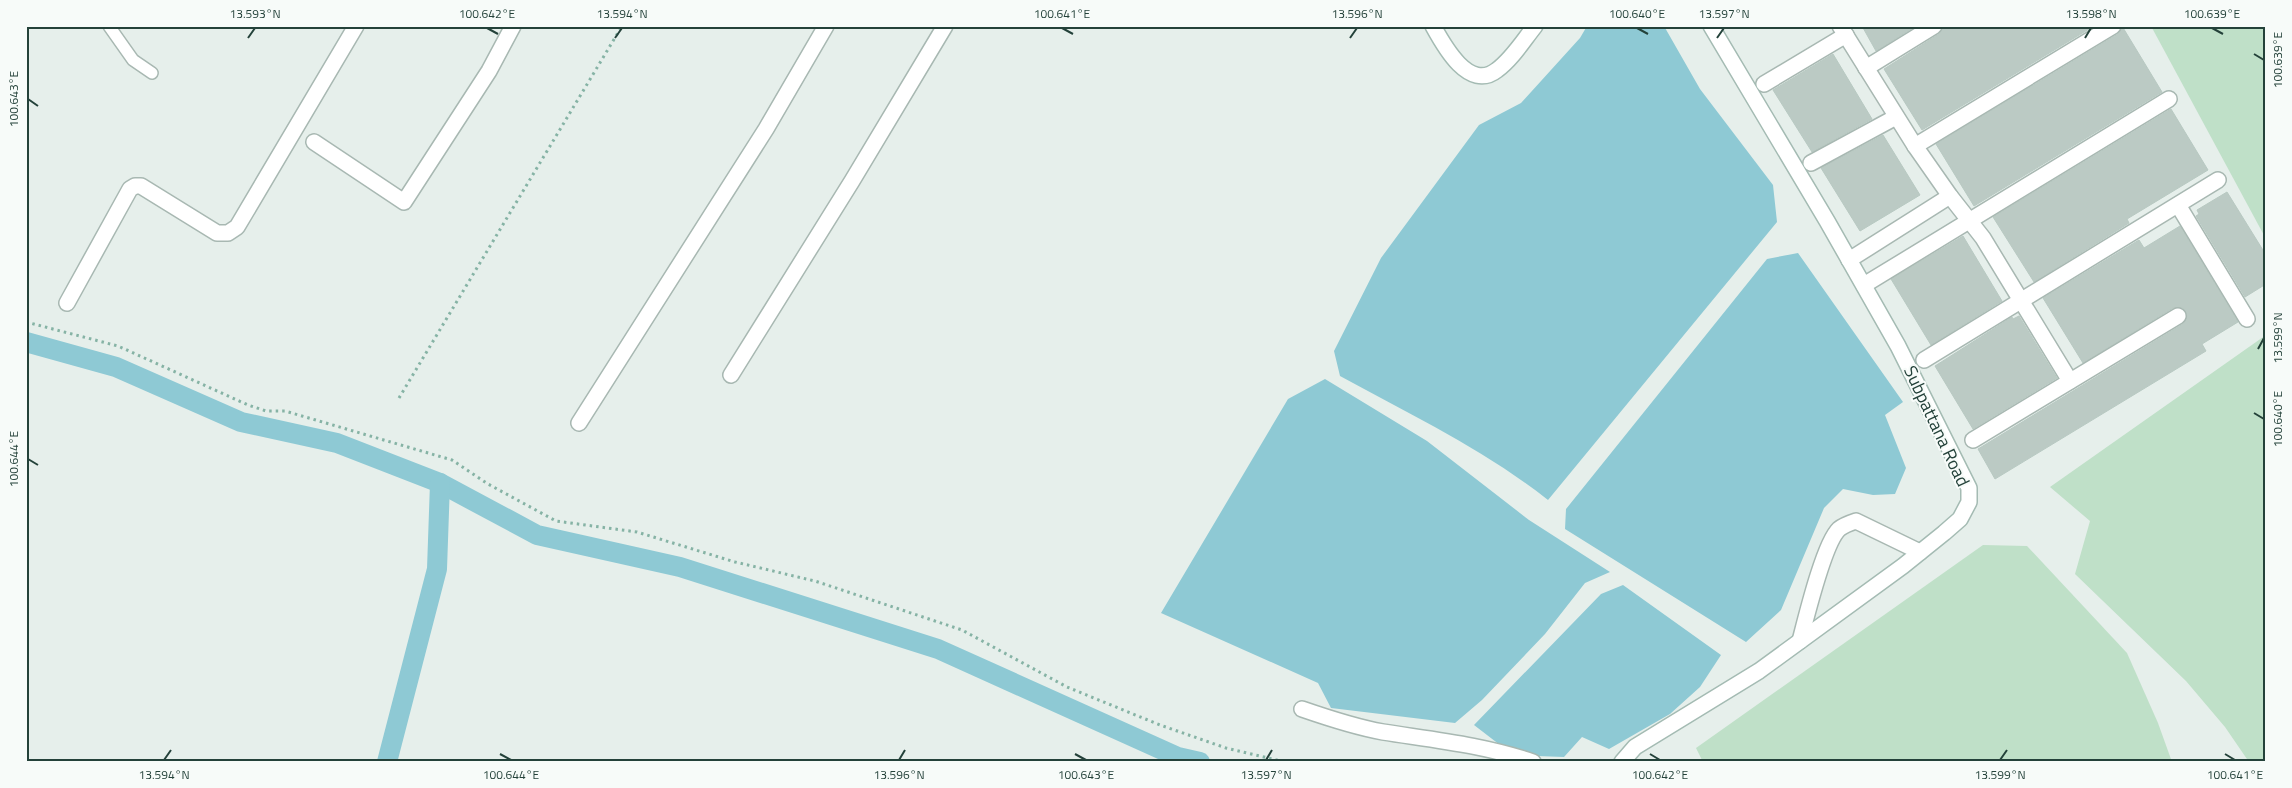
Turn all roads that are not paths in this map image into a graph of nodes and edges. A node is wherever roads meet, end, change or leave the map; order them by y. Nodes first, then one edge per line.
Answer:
1 (109, 26) edge
2 (356, 26) edge
3 (513, 26) edge
4 (826, 26) edge
5 (944, 26) edge
6 (1433, 26) edge
7 (1535, 26) edge
8 (1711, 26) edge
9 (1934, 26) edge
10 (2113, 26) edge
11 (1843, 31) edge
12 (1866, 68) junction
13 (152, 73) dead end
14 (1764, 84) dead end
15 (2169, 99) dead end
16 (1896, 117) junction
17 (314, 142) dead end
18 (1915, 146) junction
19 (1811, 163) dead end
20 (2218, 180) dead end
21 (1950, 196) junction
22 (2178, 205) junction
23 (1969, 220) junction
24 (1849, 260) junction
25 (1864, 285) junction
26 (2021, 300) junction
27 (66, 303) dead end
28 (2178, 316) dead end
29 (2247, 318) dead end
30 (1924, 360) dead end
31 (731, 374) dead end
32 (2070, 381) junction
33 (579, 423) dead end
34 (1973, 440) dead end
35 (1920, 552) junction
36 (1800, 641) junction
37 (1302, 709) dead end
38 (1533, 762) edge
39 (1622, 762) edge

1 - 13 lane
2 - 27 street
3 - 17 street
4 - 33 street
5 - 31 street
6 - 7 street
8 - 24 street, Subpattana Road
9 - 12 street
10 - 18 street
11 - 12 street
11 - 14 street
12 - 16 street
15 - 23 street
16 - 18 street
16 - 19 street
18 - 21 street
20 - 22 street
21 - 23 street
21 - 24 street
22 - 26 street
22 - 29 street
23 - 25 street
23 - 26 street
24 - 25 street, Subpattana Road
25 - 35 street, Subpattana Road
26 - 30 street
26 - 32 street
28 - 32 street
32 - 34 street
35 - 36 street, Subpattana Road
35 - 36 street
36 - 39 street, Subpattana Road
37 - 38 street

